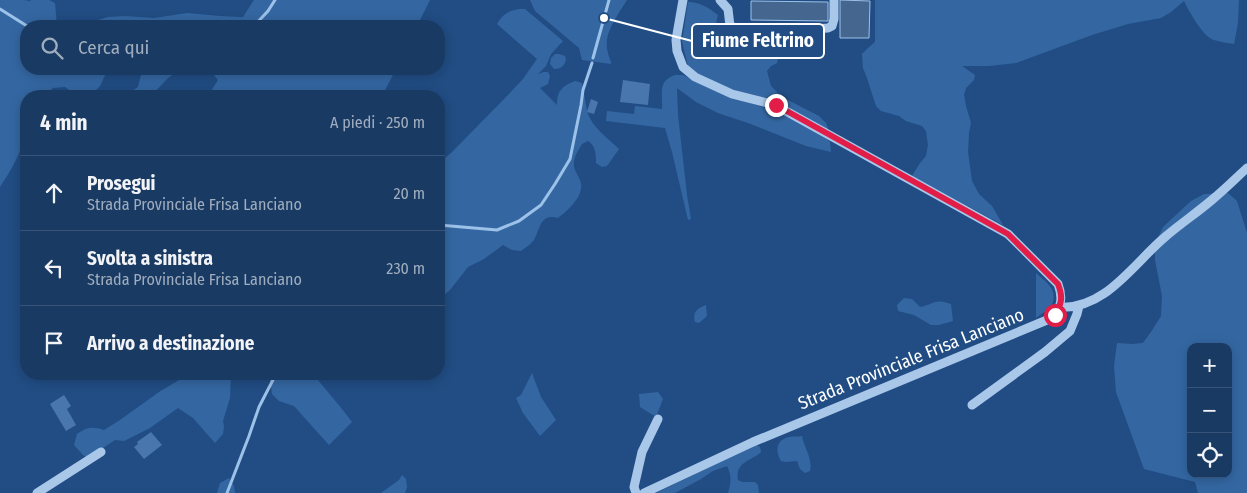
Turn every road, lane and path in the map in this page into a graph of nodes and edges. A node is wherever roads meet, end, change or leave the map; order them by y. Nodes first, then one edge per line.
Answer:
1 (683, 0) edge
2 (720, 0) edge
3 (834, 0) edge
4 (1247, 168) edge
5 (1079, 306) junction
6 (1060, 307) junction
7 (972, 405) dead end
8 (658, 420) dead end
9 (101, 452) dead end
10 (37, 493) edge
11 (636, 493) edge
12 (644, 493) edge

1 - 6 street
2 - 3 street
4 - 5 street
5 - 6 street
5 - 7 street
6 - 12 street, Strada Provinciale Frisa Lanciano
8 - 11 street
9 - 10 street

